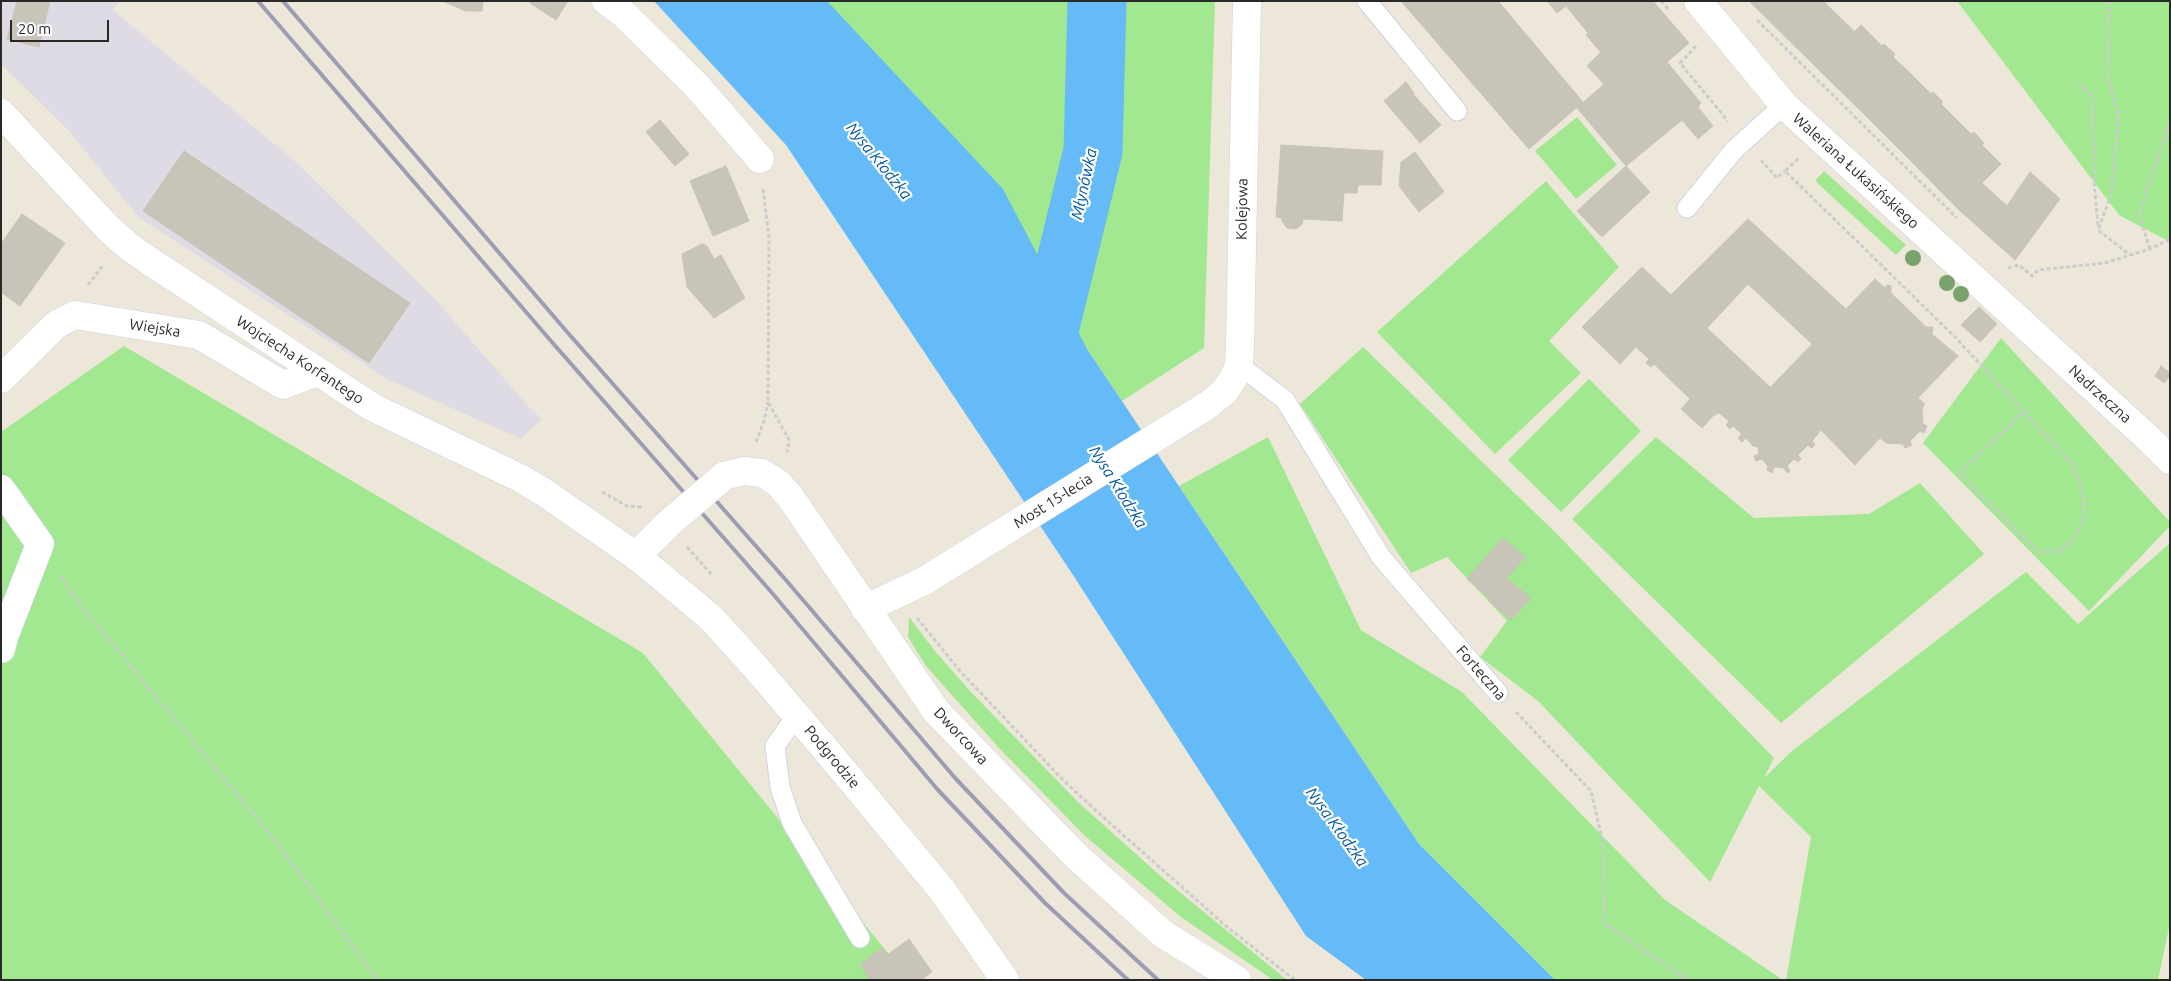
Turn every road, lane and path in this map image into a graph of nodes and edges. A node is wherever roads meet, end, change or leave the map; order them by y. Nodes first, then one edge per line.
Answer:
1 (606, 1) edge
2 (1247, 1) edge
3 (1367, 1) edge
4 (1661, 1) edge
5 (1698, 1) edge
6 (2109, 1) edge
7 (1674, 16) dead end
8 (1755, 18) dead end
9 (1698, 44) dead end
10 (2078, 84) dead end
11 (1784, 105) junction
12 (1457, 111) dead end
13 (1, 114) edge
14 (2170, 120) edge
15 (1744, 141) junction
16 (1803, 154) dead end
17 (760, 159) joint
18 (1785, 171) junction
19 (1687, 208) dead end
20 (1960, 220) dead end
21 (2098, 230) junction
22 (2170, 239) edge
23 (2150, 249) junction
24 (2130, 255) junction
25 (106, 261) dead end
26 (2002, 262) dead end
27 (87, 287) dead end
28 (2028, 328) joint
29 (1239, 365) junction
30 (318, 372) junction
31 (1, 380) edge
32 (768, 402) junction
33 (1208, 405) joint
34 (2024, 412) junction
35 (756, 443) dead end
36 (787, 452) dead end
37 (2170, 460) edge
38 (1, 489) edge
39 (596, 489) dead end
40 (646, 508) dead end
41 (40, 544) junction
42 (636, 556) junction
43 (897, 593) junction
44 (865, 608) junction
45 (1, 649) edge
46 (1498, 693) joint
47 (797, 715) junction
48 (860, 938) dead end
49 (378, 980) edge
50 (1005, 980) edge
51 (1237, 980) edge
52 (1295, 980) edge
53 (1688, 980) edge

1 - 17 street
2 - 29 street, Kolejowa
3 - 12 lane
4 - 7 path
5 - 11 street, Waleriana Łukasińskiego
6 - 21 path
8 - 20 path
9 - 15 path
10 - 21 path
11 - 15 lane
11 - 28 street, Waleriana Łukasińskiego
13 - 30 street, Wojciecha Korfantego
14 - 23 path
15 - 18 path
15 - 19 lane
16 - 18 path
17 - 32 path
18 - 34 path
21 - 24 path
22 - 23 path
23 - 24 path
24 - 26 path
25 - 27 path
28 - 37 street, Nadrzeczna
29 - 33 street, Kolejowa
29 - 46 lane, Forteczna
30 - 31 street, Wiejska
30 - 42 street, Wojciecha Korfantego
32 - 35 path
32 - 36 path
33 - 43 street, Most 15-lecia
34 - 34 path
38 - 41 street
39 - 40 path
41 - 45 street
41 - 49 path
42 - 44 street, Dworcowa, bridge
42 - 47 street, Podgrodzie
43 - 44 street
43 - 52 path
44 - 51 street, Dworcowa
46 - 53 path, Forteczna
47 - 48 lane
47 - 50 street, Podgrodzie

